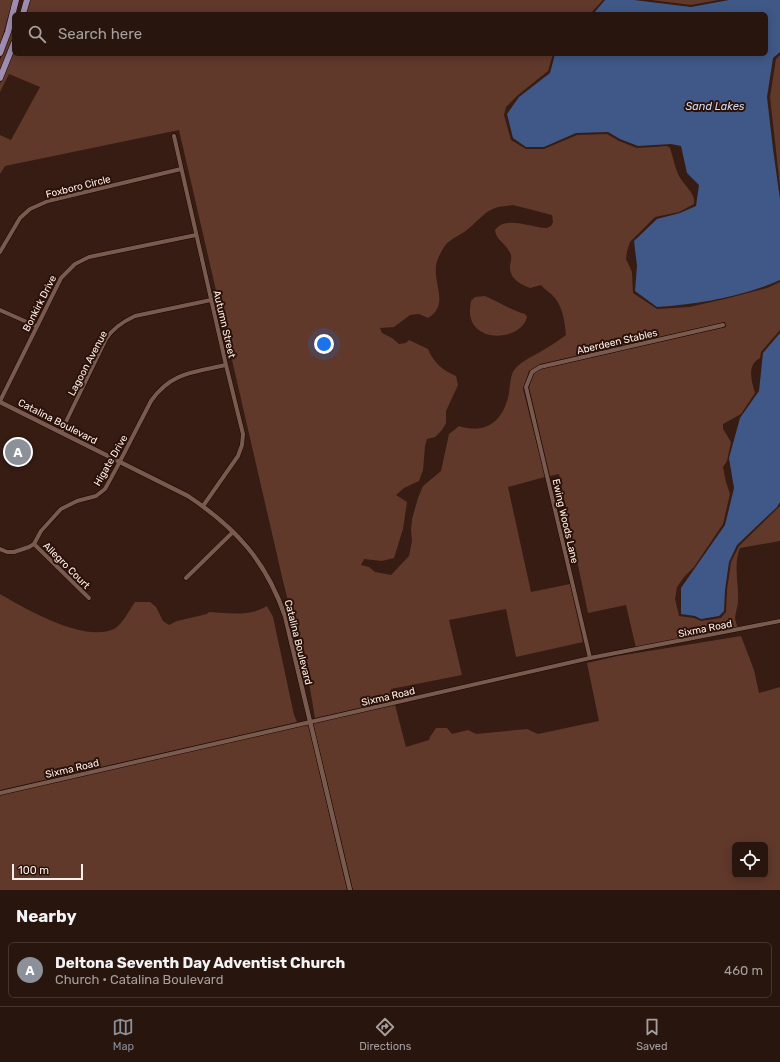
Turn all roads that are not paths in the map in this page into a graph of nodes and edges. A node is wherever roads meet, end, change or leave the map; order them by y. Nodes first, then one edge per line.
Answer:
1 (16, 0) edge
2 (27, 0) edge
3 (12, 12) edge
4 (24, 12) edge
5 (12, 13) edge
6 (12, 48) edge
7 (0, 53) edge
8 (0, 78) edge
9 (174, 136) dead end
10 (182, 169) junction
11 (196, 235) junction
12 (0, 252) edge
13 (211, 300) junction
14 (0, 310) edge
15 (723, 325) dead end
16 (36, 326) junction
17 (226, 365) junction
18 (526, 387) joint
19 (0, 402) edge
20 (61, 432) junction
21 (120, 462) junction
22 (203, 506) junction
23 (233, 532) junction
24 (34, 544) junction
25 (0, 549) edge
26 (186, 578) dead end
27 (88, 598) dead end
28 (780, 621) edge
29 (590, 658) junction
30 (310, 721) junction
31 (0, 793) edge
32 (350, 890) edge

1 - 3 main road
2 - 4 main road
5 - 7 main road
6 - 8 main road
9 - 10 street, Autumn Street
10 - 11 street, Autumn Street
10 - 12 street, Foxboro Circle
11 - 13 street, Autumn Street
11 - 16 street, Bonkirk Drive
13 - 17 street, Autumn Street
13 - 20 street, Lagoon Avenue
14 - 16 street
15 - 18 street, Aberdeen Stables
16 - 19 street, Bonkirk Drive
17 - 21 street, Higate Drive
17 - 22 street, Autumn Street
18 - 29 street, Ewing Woods Lane
19 - 20 street, Catalina Boulevard
20 - 21 street, Catalina Boulevard
21 - 22 street, Catalina Boulevard
21 - 24 street, Higate Drive
22 - 23 street, Catalina Boulevard
23 - 26 street
23 - 30 street, Catalina Boulevard
24 - 25 street
24 - 27 street, Allegro Court
28 - 29 street, Sixma Road
29 - 30 street, Sixma Road
30 - 31 street, Sixma Road
30 - 32 street, Catalina Boulevard

